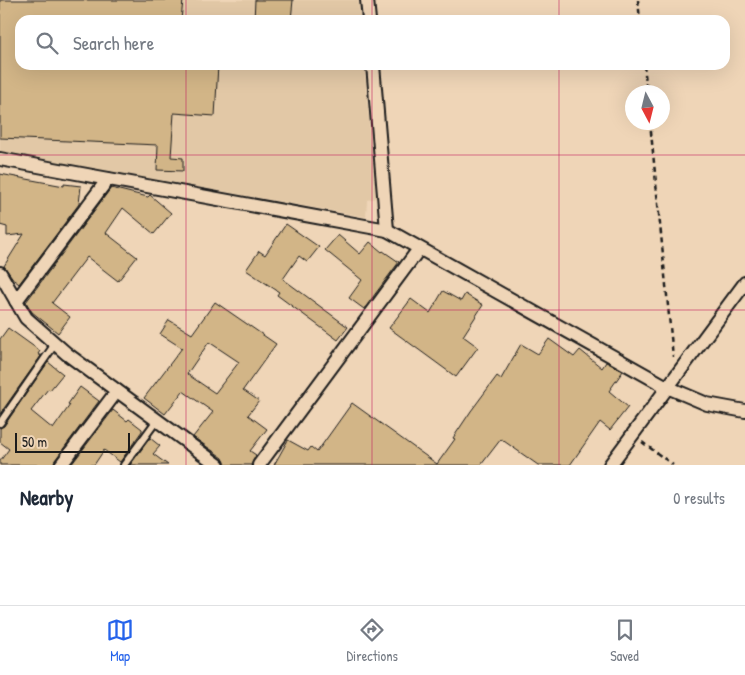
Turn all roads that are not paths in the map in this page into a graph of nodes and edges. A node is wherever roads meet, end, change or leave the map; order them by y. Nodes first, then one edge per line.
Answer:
1 (367, 0) edge
2 (368, 15) edge
3 (373, 70) edge
4 (0, 159) edge
5 (108, 179) junction
6 (387, 230) junction
7 (420, 249) junction
8 (0, 273) edge
9 (745, 283) edge
10 (16, 301) junction
11 (55, 344) junction
12 (671, 382) junction
13 (118, 391) junction
14 (745, 411) edge
15 (157, 420) junction
16 (0, 423) edge
17 (61, 465) edge
18 (124, 465) edge
19 (218, 465) edge
20 (259, 465) edge
21 (610, 465) edge

1 - 2 street
3 - 6 street
4 - 5 street
5 - 6 street
5 - 10 street
6 - 7 street
7 - 12 street
7 - 20 street
8 - 10 street
9 - 12 street
10 - 11 street
11 - 13 street
11 - 16 lane
12 - 14 street
12 - 21 street
13 - 15 street
13 - 17 street
15 - 18 lane
15 - 19 street

